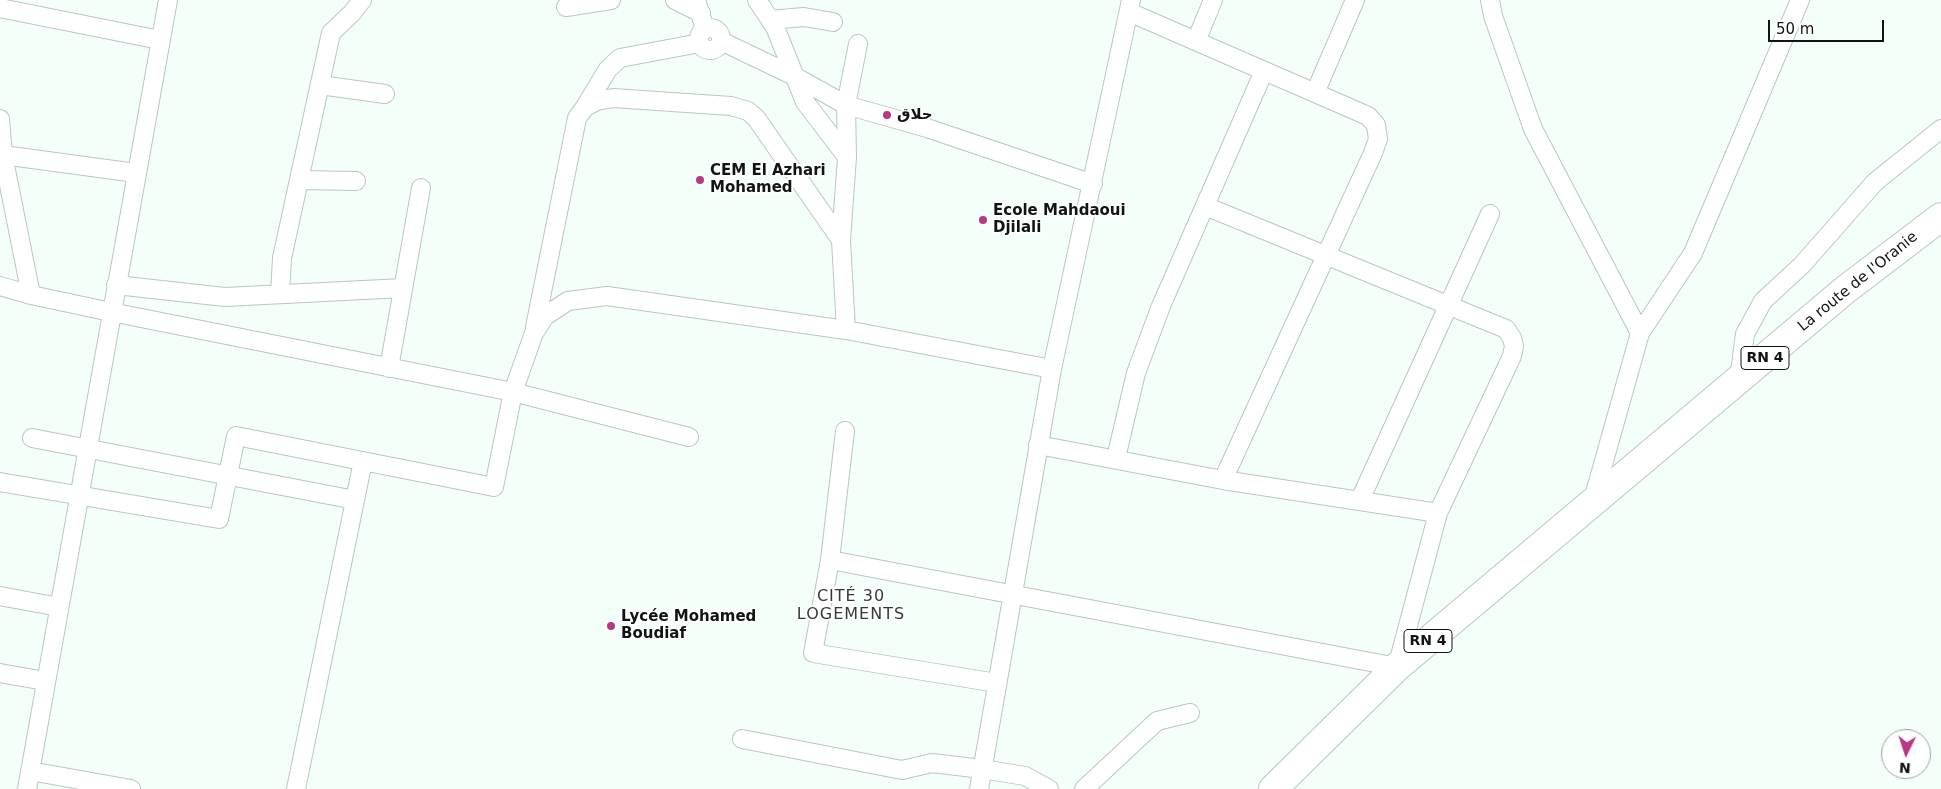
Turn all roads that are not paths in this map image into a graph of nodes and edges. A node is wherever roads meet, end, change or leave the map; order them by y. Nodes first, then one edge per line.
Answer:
1 (168, 0) edge
2 (362, 0) edge
3 (611, 0) edge
4 (675, 0) edge
5 (757, 0) edge
6 (1213, 0) edge
7 (1356, 0) edge
8 (1490, 0) edge
9 (1800, 0) edge
10 (1130, 6) edge
11 (566, 7) dead end
12 (0, 8) edge
13 (770, 20) junction
14 (701, 21) edge
15 (833, 22) dead end
16 (160, 40) junction
17 (1196, 41) junction
18 (858, 44) dead end
19 (1264, 70) junction
20 (794, 76) junction
21 (320, 85) junction
22 (1315, 93) junction
23 (384, 94) dead end
24 (846, 105) junction
25 (585, 107) junction
26 (0, 119) edge
27 (1941, 129) edge
28 (4, 156) junction
29 (847, 157) junction
30 (136, 172) junction
31 (299, 180) junction
32 (356, 181) dead end
33 (1093, 184) junction
34 (421, 188) dead end
35 (1205, 206) junction
36 (1490, 214) dead end
37 (1941, 216) edge
38 (841, 240) junction
39 (1327, 256) junction
40 (116, 285) junction
41 (0, 286) edge
42 (403, 288) junction
43 (280, 294) junction
44 (31, 295) junction
45 (1447, 305) junction
46 (111, 312) junction
47 (846, 330) junction
48 (534, 333) junction
49 (1640, 333) junction
50 (389, 368) junction
51 (1052, 369) junction
52 (1739, 380) junction
53 (513, 392) junction
54 (845, 431) dead end
55 (689, 437) dead end
56 (32, 438) dead end
57 (1038, 444) junction
58 (88, 448) junction
59 (1116, 458) junction
60 (363, 461) junction
61 (227, 474) junction
62 (1223, 480) junction
63 (0, 482) edge
64 (80, 496) junction
65 (355, 500) junction
66 (1360, 500) junction
67 (1592, 504) junction
68 (1438, 513) junction
69 (830, 560) junction
70 (1012, 593) junction
71 (0, 596) edge
72 (59, 607) junction
73 (1397, 667) junction
74 (0, 673) edge
75 (45, 681) junction
76 (997, 683) junction
77 (1190, 713) dead end
78 (742, 739) dead end
79 (982, 769) junction
80 (30, 771) junction
81 (27, 789) edge
82 (131, 789) edge
83 (296, 789) edge
84 (979, 789) edge
85 (1049, 789) edge
86 (1084, 789) edge
87 (1273, 789) edge

1 - 16 street
2 - 21 street
3 - 11 street
4 - 14 street
5 - 13 street
6 - 17 street
7 - 22 street
8 - 49 street
9 - 49 street
10 - 17 street
10 - 33 street
12 - 16 street
13 - 15 street
13 - 20 street
14 - 20 street
14 - 25 street
16 - 30 street
17 - 19 street
18 - 24 street
19 - 22 street
19 - 35 street
20 - 24 street
20 - 29 street
21 - 23 street
21 - 31 street
22 - 39 street
24 - 29 street
24 - 33 street
25 - 38 street
25 - 48 street
26 - 28 street
27 - 52 street
28 - 30 street
28 - 44 street
29 - 38 street
30 - 40 street
31 - 32 street
31 - 43 street
33 - 51 street
34 - 42 street
35 - 39 street
35 - 59 street
36 - 45 street
37 - 52 main road, La route de l'Oranie / RN 4
38 - 47 street
39 - 45 street
39 - 62 street
40 - 43 street
40 - 46 street
41 - 44 street
42 - 43 street
42 - 50 street
44 - 46 street
45 - 66 street
45 - 68 street
46 - 50 street
46 - 58 street
47 - 48 street
47 - 51 street
48 - 53 street
49 - 67 street
50 - 53 street
51 - 57 street
52 - 67 main road, La route de l'Oranie / RN 4
53 - 55 street
53 - 60 street
54 - 69 street
56 - 58 street
57 - 59 street
57 - 70 street
58 - 61 street
58 - 64 street
59 - 62 street
60 - 61 street
60 - 65 street
61 - 64 street
61 - 65 street
62 - 66 street
63 - 64 street
64 - 72 street
65 - 83 street
66 - 68 street
67 - 73 main road, RN 4
68 - 73 street
69 - 70 street
69 - 76 street
70 - 73 street
70 - 76 street
71 - 72 street
72 - 75 street
73 - 87 main road, RN 4
74 - 75 street
75 - 80 street
76 - 79 street
77 - 86 street
78 - 79 street
79 - 84 street
79 - 85 street
80 - 81 street
80 - 82 street

